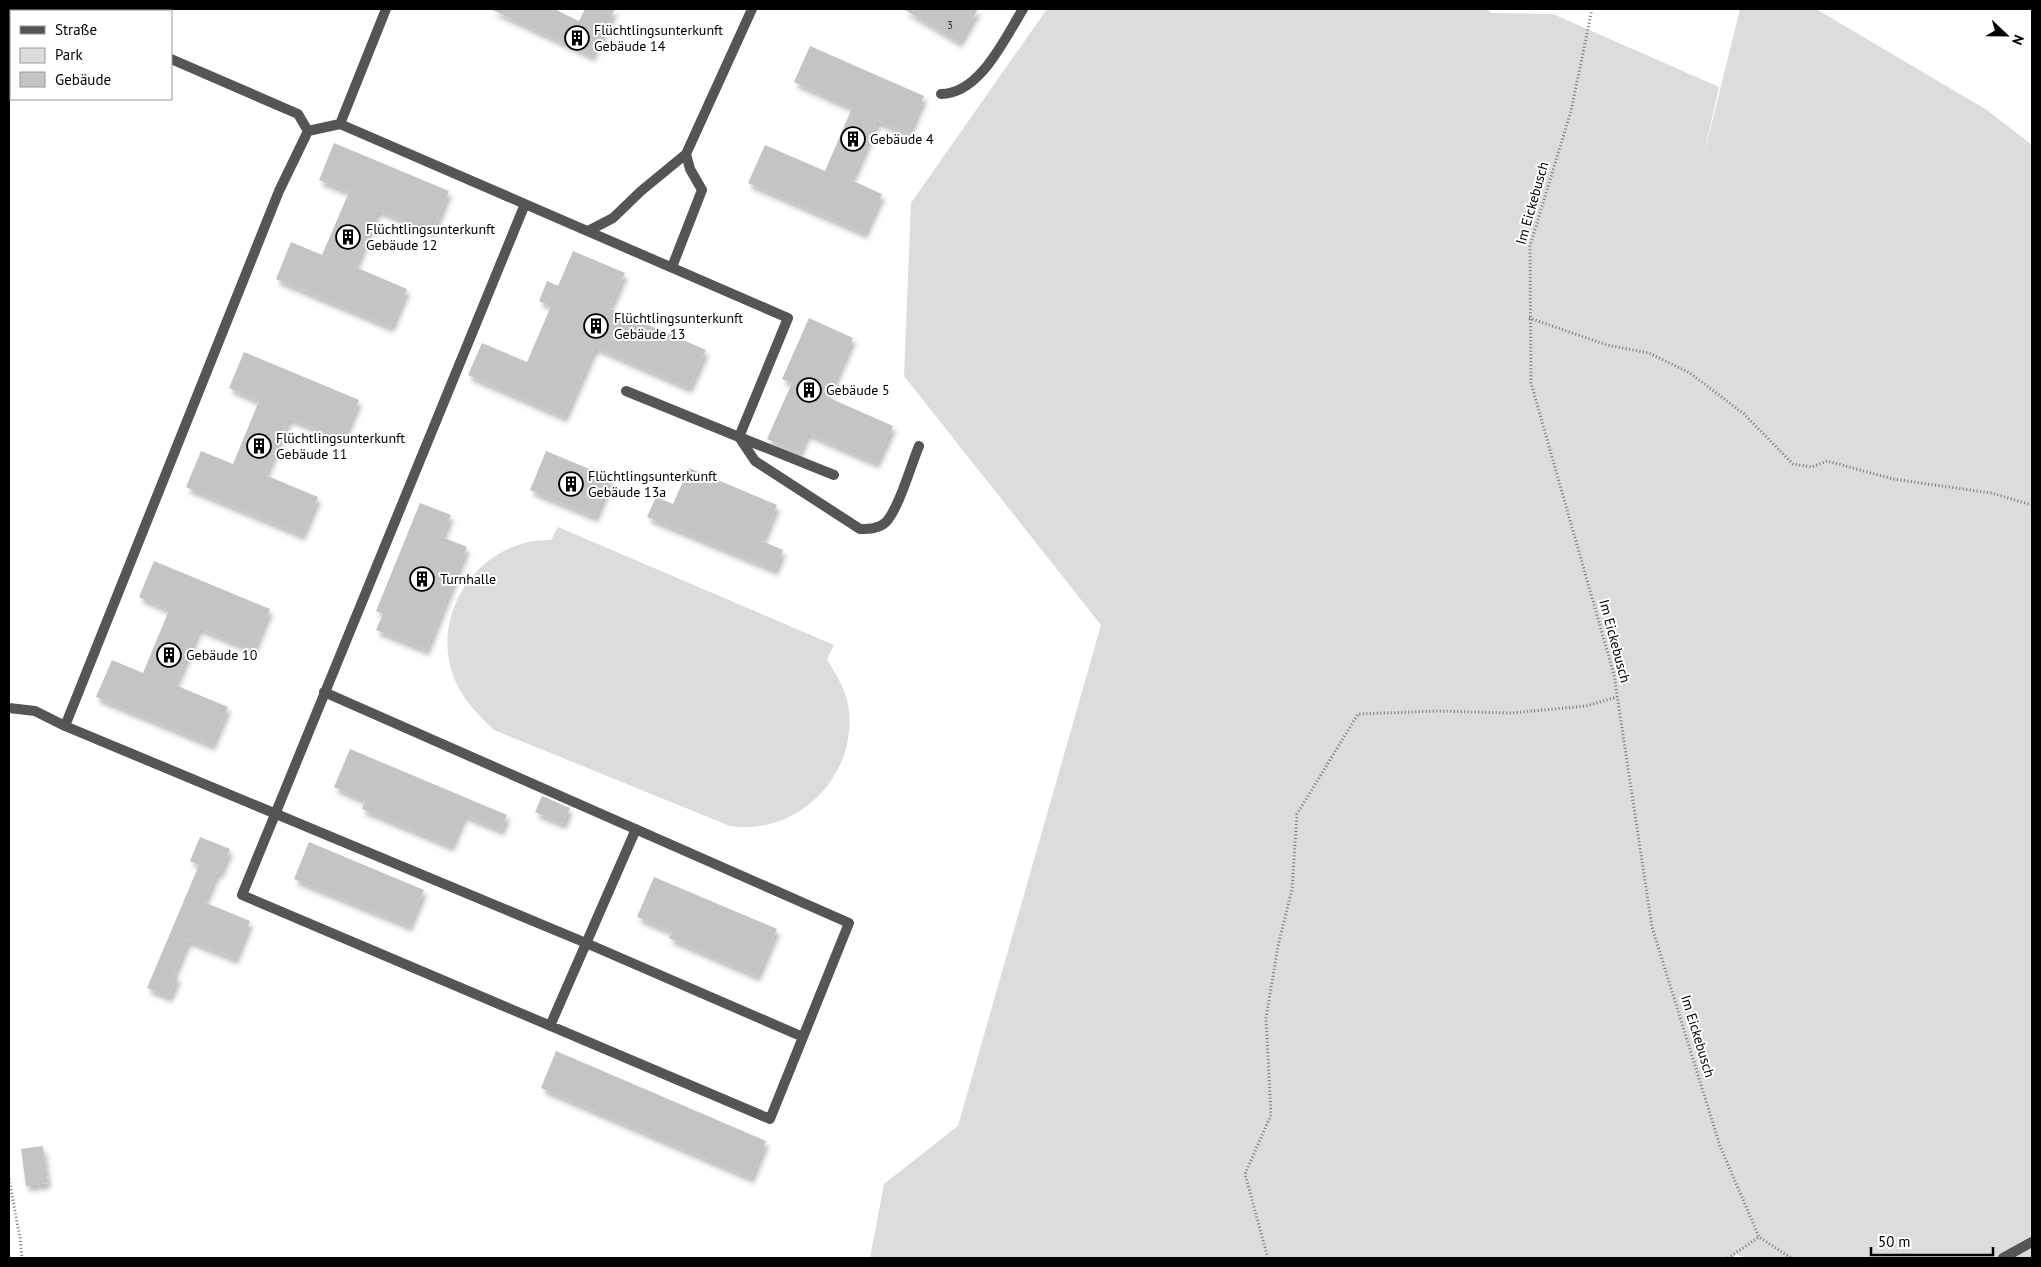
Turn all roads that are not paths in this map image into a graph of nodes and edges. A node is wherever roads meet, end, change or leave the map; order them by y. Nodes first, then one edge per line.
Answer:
1 (386, 9) edge
2 (752, 9) edge
3 (1023, 9) edge
4 (172, 58) edge
5 (941, 94) dead end
6 (340, 124) junction
7 (308, 131) junction
8 (686, 154) junction
9 (525, 204) junction
10 (588, 231) junction
11 (672, 268) junction
12 (626, 391) dead end
13 (739, 436) junction
14 (919, 446) dead end
15 (834, 475) dead end
16 (324, 692) junction
17 (9, 708) edge
18 (65, 726) junction
19 (275, 813) junction
20 (636, 829) junction
21 (586, 943) junction
22 (550, 1026) junction
23 (803, 1037) junction
24 (2032, 1242) edge
25 (2003, 1258) edge

1 - 6 street
2 - 8 street
3 - 5 street
4 - 7 street
6 - 7 street
6 - 9 street
7 - 18 street
8 - 10 street
8 - 11 street
9 - 10 street
9 - 16 street
10 - 11 street
11 - 13 street
12 - 13 street
13 - 14 street
13 - 15 street
16 - 19 street
16 - 20 street
17 - 18 street
18 - 19 street
19 - 21 street
19 - 22 street
20 - 21 street
20 - 23 street
21 - 22 street
21 - 23 street
22 - 23 street
24 - 25 street

